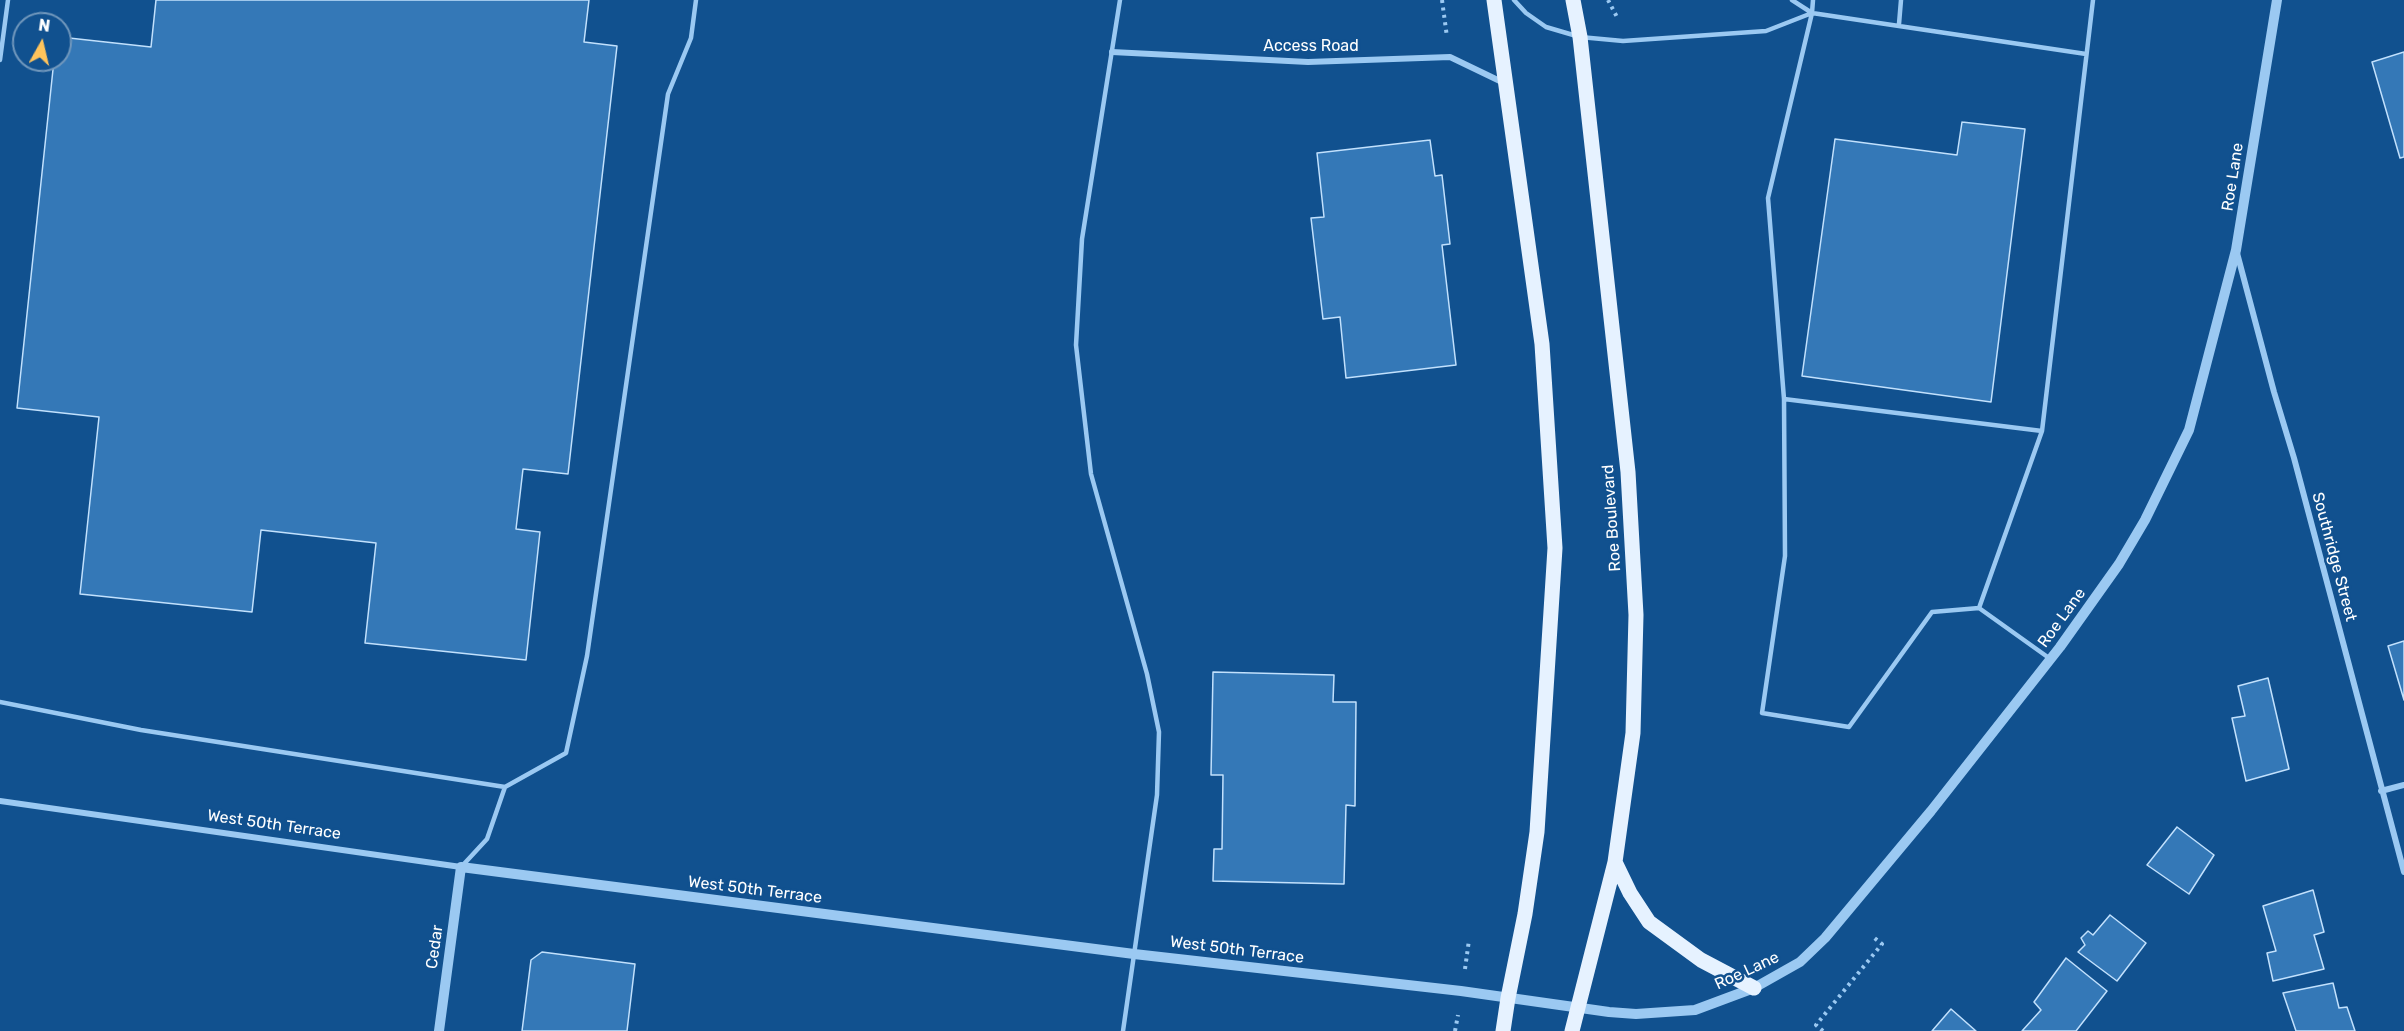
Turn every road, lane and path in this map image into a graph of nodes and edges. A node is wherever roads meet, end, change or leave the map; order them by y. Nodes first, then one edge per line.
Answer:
1 (8, 0) edge
2 (696, 0) edge
3 (1120, 0) edge
4 (1494, 0) edge
5 (1514, 0) edge
6 (1573, 0) edge
7 (1608, 0) edge
8 (1792, 0) edge
9 (1814, 0) edge
10 (1901, 0) edge
11 (2094, 0) edge
12 (2277, 0) edge
13 (1812, 13) junction
14 (1618, 19) dead end
15 (1899, 24) junction
16 (1580, 37) junction
17 (1112, 51) junction
18 (2086, 54) junction
19 (0, 60) edge
20 (1505, 83) junction
21 (2236, 250) junction
22 (1784, 399) junction
23 (2042, 431) junction
24 (1979, 608) junction
25 (2051, 659) junction
26 (0, 702) edge
27 (2404, 785) edge
28 (505, 787) junction
29 (2381, 791) junction
30 (0, 801) edge
31 (1615, 862) junction
32 (461, 867) junction
33 (2404, 872) edge
34 (1872, 936) dead end
35 (1134, 954) junction
36 (1754, 988) junction
37 (1508, 998) junction
38 (1578, 1008) junction
39 (439, 1031) edge
40 (1123, 1031) edge
41 (1503, 1031) edge
42 (1572, 1031) edge
43 (1823, 1031) edge

1 - 19 lane
2 - 28 lane
3 - 17 lane
4 - 20 main road
5 - 16 lane
6 - 16 main road, Roe Boulevard
7 - 14 path
8 - 13 lane
9 - 13 lane
10 - 15 lane
11 - 18 lane
12 - 21 street, Roe Lane
13 - 15 lane
13 - 16 lane
13 - 22 lane
15 - 18 lane
16 - 31 main road, Roe Boulevard
17 - 20 street, Access Road
17 - 35 lane
18 - 23 lane
20 - 37 main road
21 - 25 street, Roe Lane
21 - 29 street, Southridge Street
22 - 23 lane
22 - 24 lane
23 - 24 lane
24 - 25 lane
25 - 36 street, Roe Lane
26 - 28 lane
27 - 29 street
28 - 32 lane
29 - 33 street, Southridge Street
30 - 32 street, West 50th Terrace
31 - 36 main road
31 - 38 main road, Roe Boulevard
32 - 35 street, West 50th Terrace
32 - 39 street, Cedar
34 - 43 path
35 - 37 street, West 50th Terrace
35 - 40 lane
36 - 38 street, Roe Lane
37 - 38 street, West 50th Terrace
37 - 41 main road
38 - 42 main road, Roe Boulevard

